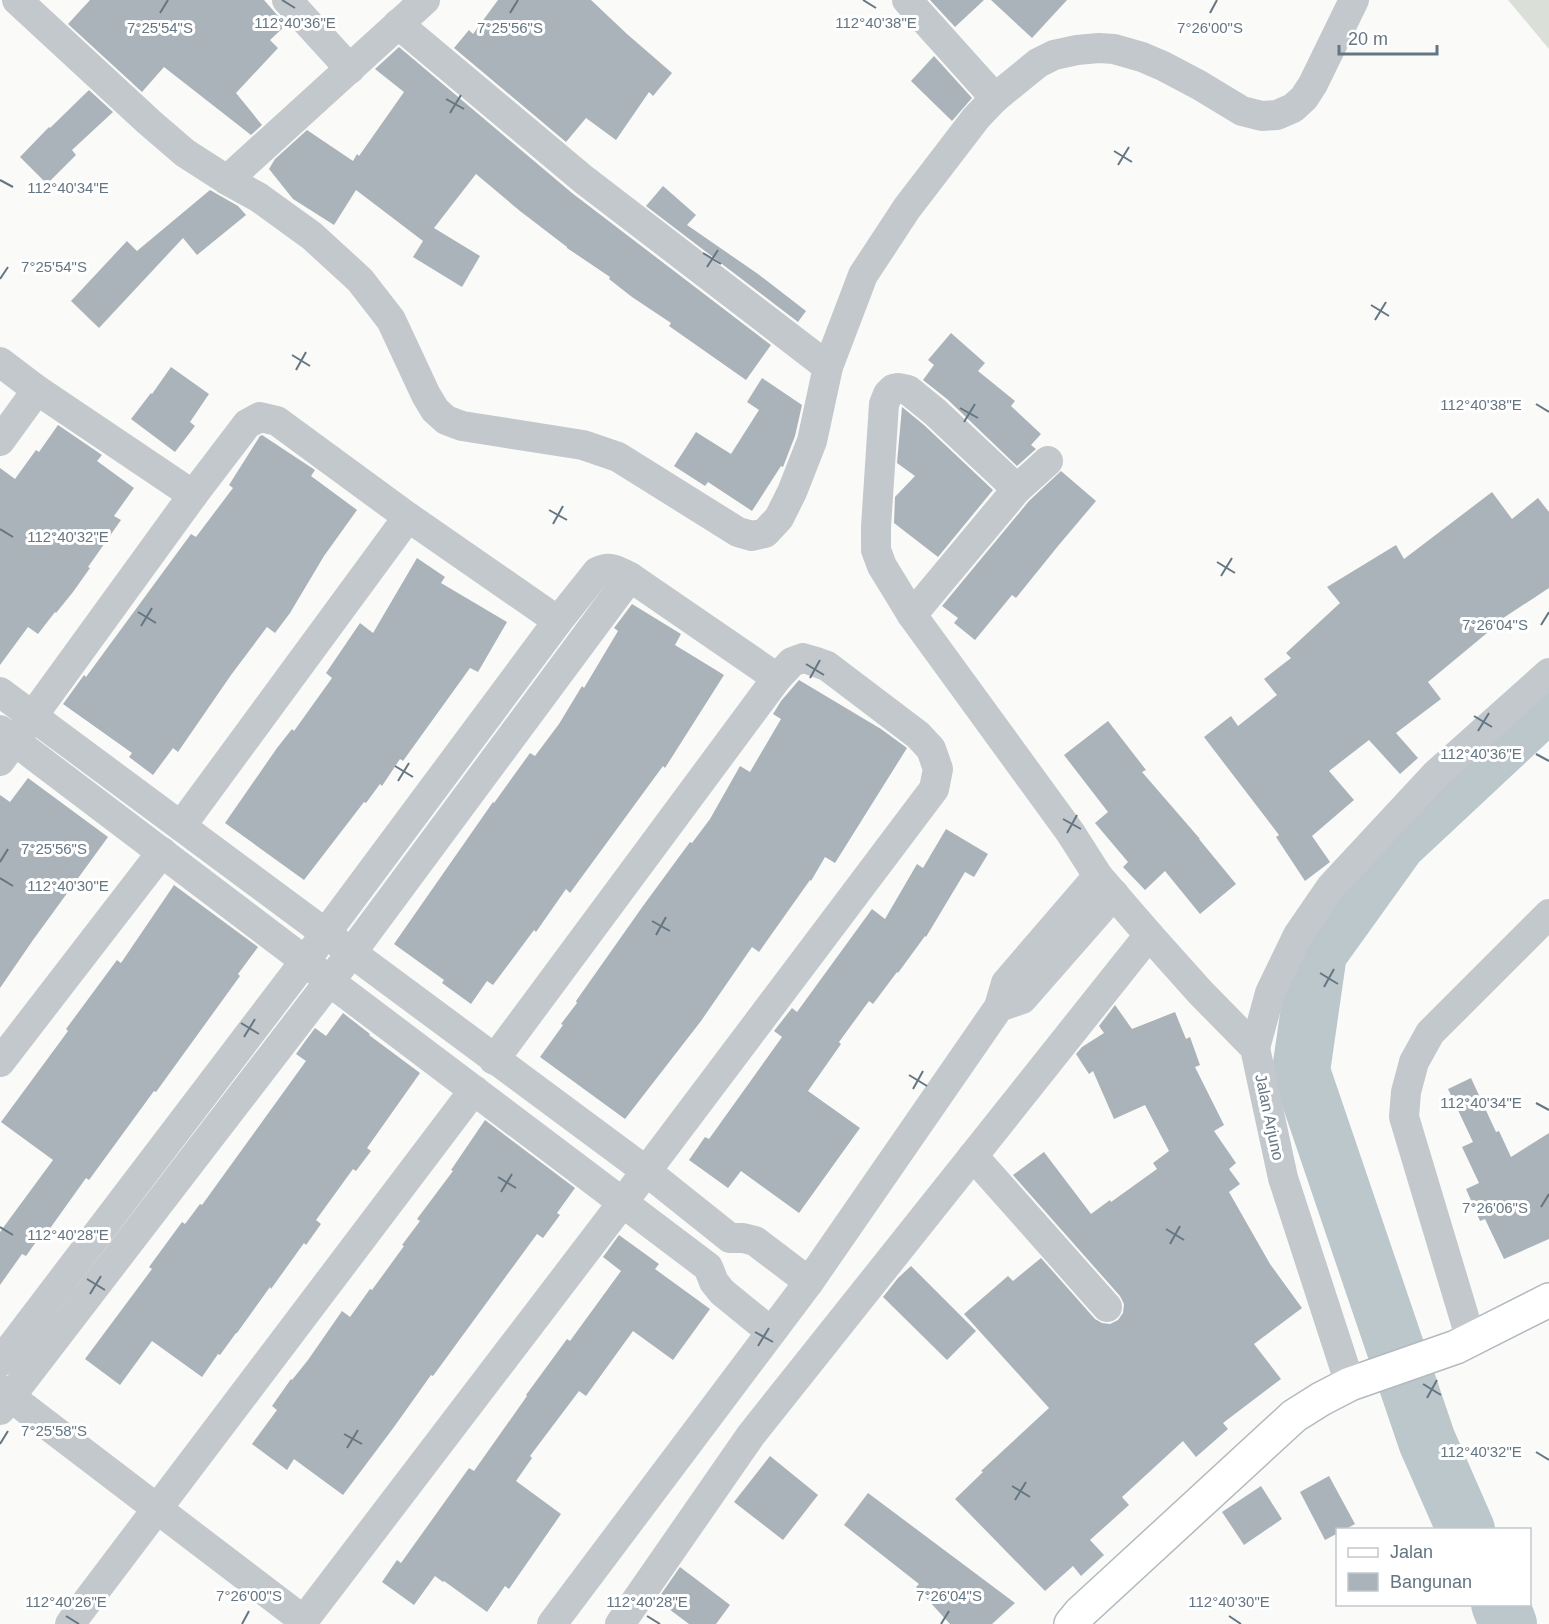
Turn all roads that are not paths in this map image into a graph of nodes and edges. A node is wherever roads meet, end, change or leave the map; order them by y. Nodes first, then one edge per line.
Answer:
1 (17, 0) edge
2 (287, 0) edge
3 (425, 0) edge
4 (907, 0) edge
5 (1354, 0) edge
6 (398, 24) junction
7 (350, 69) junction
8 (994, 98) junction
9 (227, 180) junction
10 (0, 362) edge
11 (828, 367) junction
12 (37, 390) junction
13 (0, 441) edge
14 (1048, 461) dead end
15 (1017, 489) junction
16 (193, 495) junction
17 (408, 518) junction
18 (630, 577) junction
19 (912, 615) junction
20 (558, 621) junction
21 (1549, 673) edge
22 (777, 678) junction
23 (0, 692) edge
24 (32, 716) junction
25 (5, 744) edge
26 (181, 826) junction
27 (162, 852) junction
28 (1106, 885) junction
29 (1549, 914) edge
30 (325, 934) junction
31 (1149, 935) junction
32 (352, 952) junction
33 (305, 962) junction
34 (329, 981) junction
35 (1256, 1048) junction
36 (494, 1060) junction
37 (0, 1062) edge
38 (474, 1090) junction
39 (973, 1156) junction
40 (646, 1171) junction
41 (623, 1202) junction
42 (730, 1238) junction
43 (708, 1267) junction
44 (809, 1282) junction
45 (1549, 1300) edge
46 (1107, 1307) dead end
47 (771, 1332) junction
48 (1463, 1344) junction
49 (0, 1362) edge
50 (1358, 1381) junction
51 (3, 1398) edge
52 (157, 1507) junction
53 (302, 1622) edge
54 (70, 1624) edge
55 (552, 1624) edge
56 (620, 1624) edge
57 (1071, 1624) edge

1 - 9 street
2 - 7 street
3 - 6 street
4 - 8 street
5 - 8 street
6 - 7 street
6 - 11 street
7 - 9 street
8 - 11 street
9 - 11 street
10 - 12 street
12 - 13 street
12 - 16 street
14 - 15 street
15 - 19 street
15 - 19 street
16 - 17 street
16 - 24 street
17 - 20 street
17 - 26 street
18 - 20 street
18 - 22 street
18 - 32 street
19 - 28 street
20 - 30 street
21 - 35 street
22 - 36 street
22 - 40 street
23 - 24 street
24 - 25 street
24 - 26 street
25 - 27 street
26 - 30 street
27 - 33 street
27 - 37 street
28 - 31 street
28 - 44 street
29 - 48 street
30 - 32 street
30 - 33 street
31 - 35 street
31 - 39 street
32 - 34 street
32 - 36 street
33 - 34 street
33 - 49 street
34 - 38 street
34 - 51 street
35 - 50 street, Jalan Arjuno
36 - 40 street
38 - 41 street
38 - 52 street
39 - 46 street
39 - 56 street
40 - 41 street
40 - 42 street
41 - 43 street
41 - 53 street
42 - 43 street
42 - 44 street
43 - 47 street
44 - 47 street
45 - 48 street
47 - 55 street
48 - 50 street
50 - 57 street
51 - 52 street
52 - 53 street
52 - 54 street

